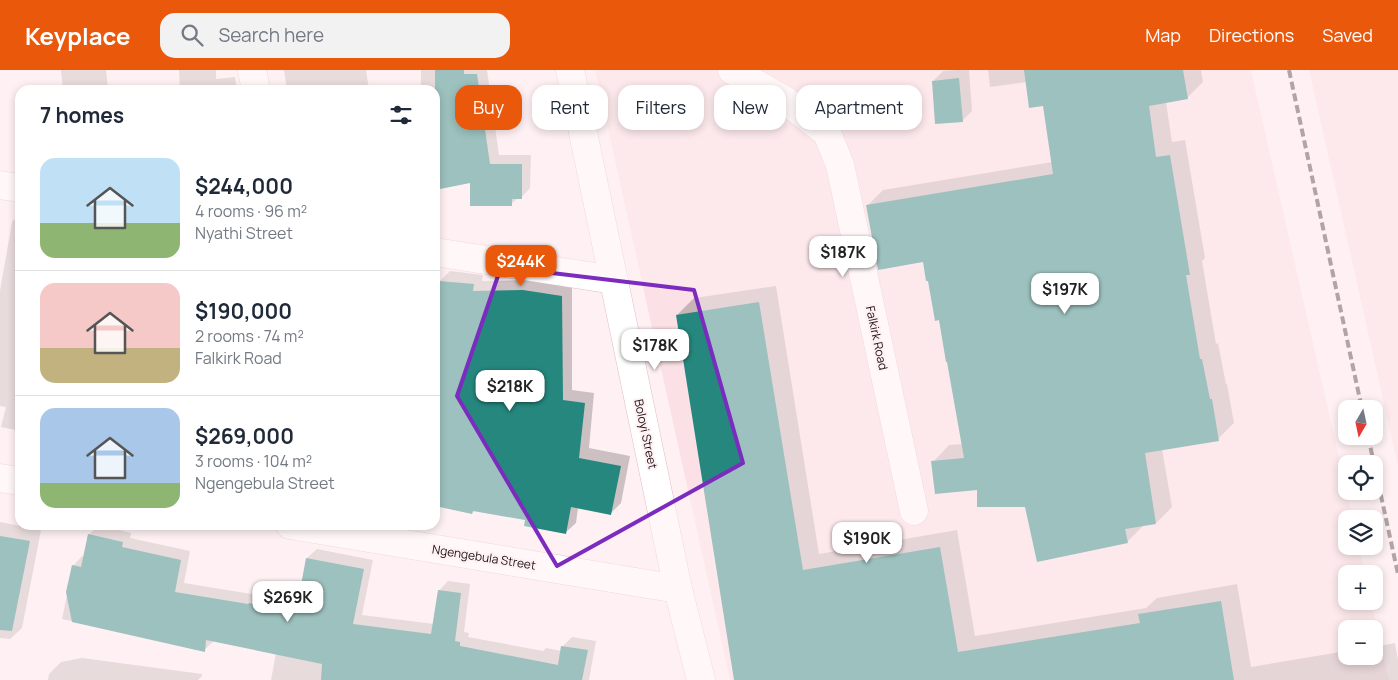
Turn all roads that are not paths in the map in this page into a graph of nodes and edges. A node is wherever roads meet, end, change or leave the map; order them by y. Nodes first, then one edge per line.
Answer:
1 (252, 70) edge
2 (570, 70) edge
3 (732, 70) edge
4 (255, 85) edge
5 (0, 185) edge
6 (15, 187) edge
7 (440, 253) edge
8 (614, 280) junction
9 (0, 478) edge
10 (15, 480) edge
11 (914, 511) dead end
12 (320, 530) edge
13 (678, 589) junction
14 (701, 680) edge

1 - 4 street
2 - 8 street, Boloyi Street
3 - 11 street, Falkirk Road
5 - 6 street
7 - 8 street
8 - 13 street, Boloyi Street
9 - 10 street
12 - 13 street, Ngengebula Street
13 - 14 street, Boloyi Street

